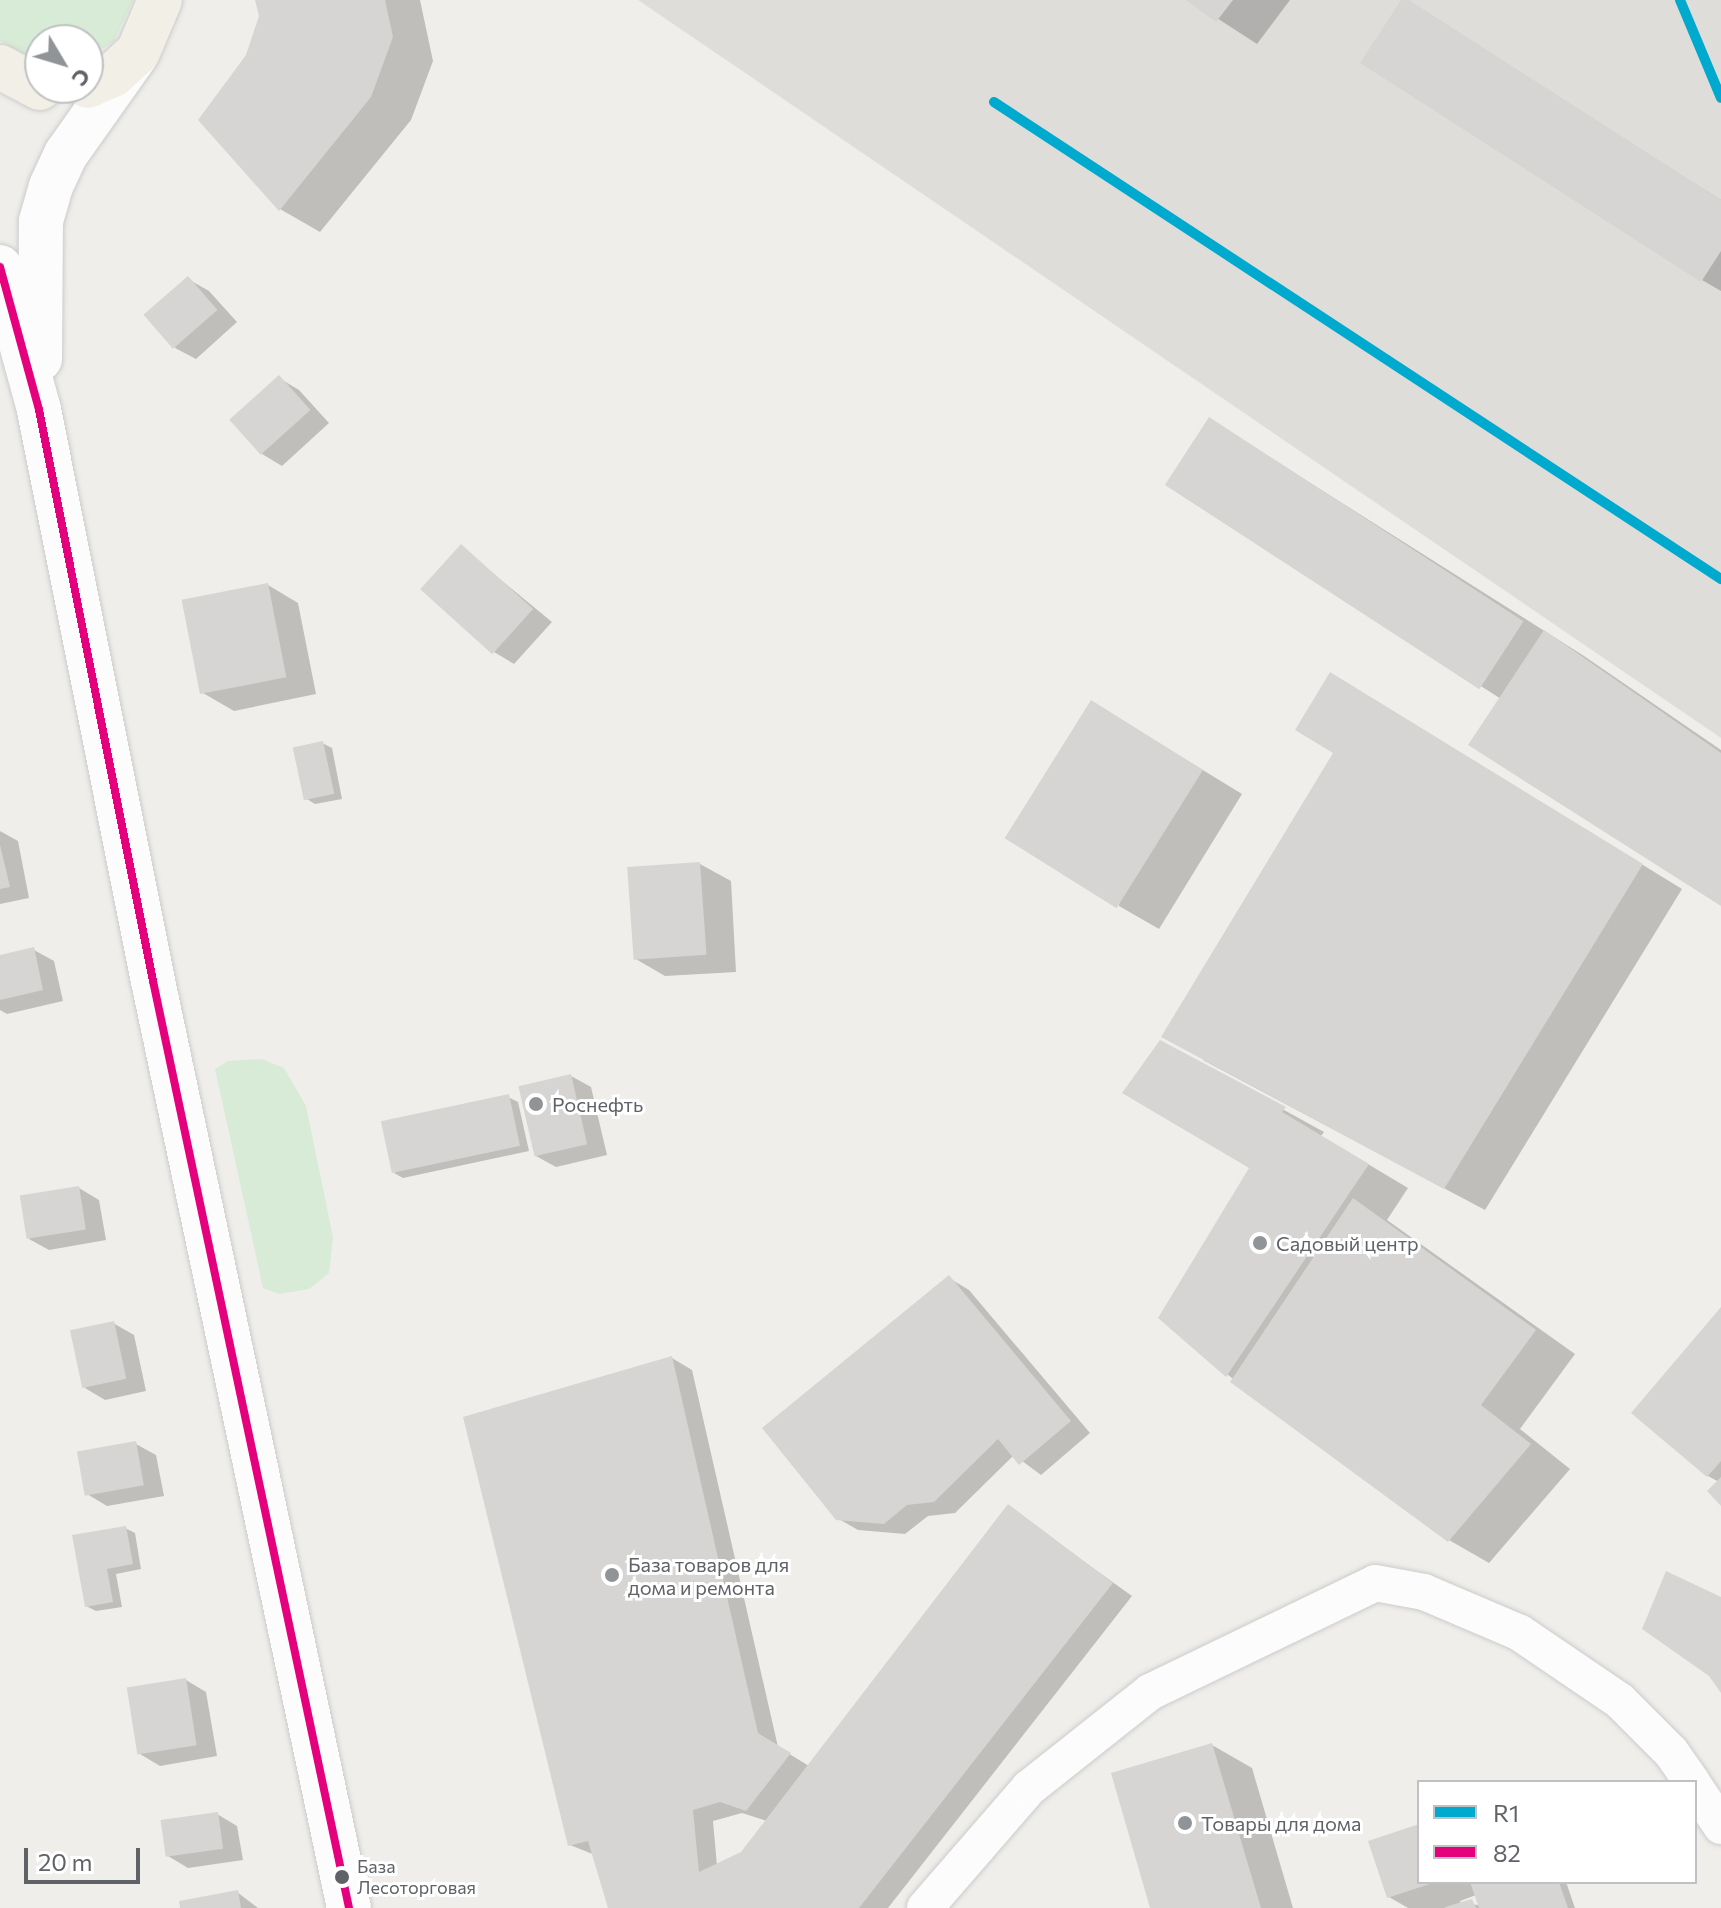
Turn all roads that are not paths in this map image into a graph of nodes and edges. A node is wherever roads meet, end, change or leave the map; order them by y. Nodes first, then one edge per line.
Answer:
1 (160, 0) edge
2 (138, 52) junction
3 (0, 67) edge
4 (104, 79) edge
5 (24, 80) edge
6 (0, 267) edge
7 (39, 410) junction
8 (1691, 1780) edge
9 (1697, 1790) edge
10 (1721, 1826) edge
11 (349, 1908) edge
12 (925, 1908) edge

1 - 2 highway
2 - 4 highway
2 - 7 main road
3 - 5 highway
6 - 7 main road
7 - 11 main road
8 - 12 street
9 - 10 street

